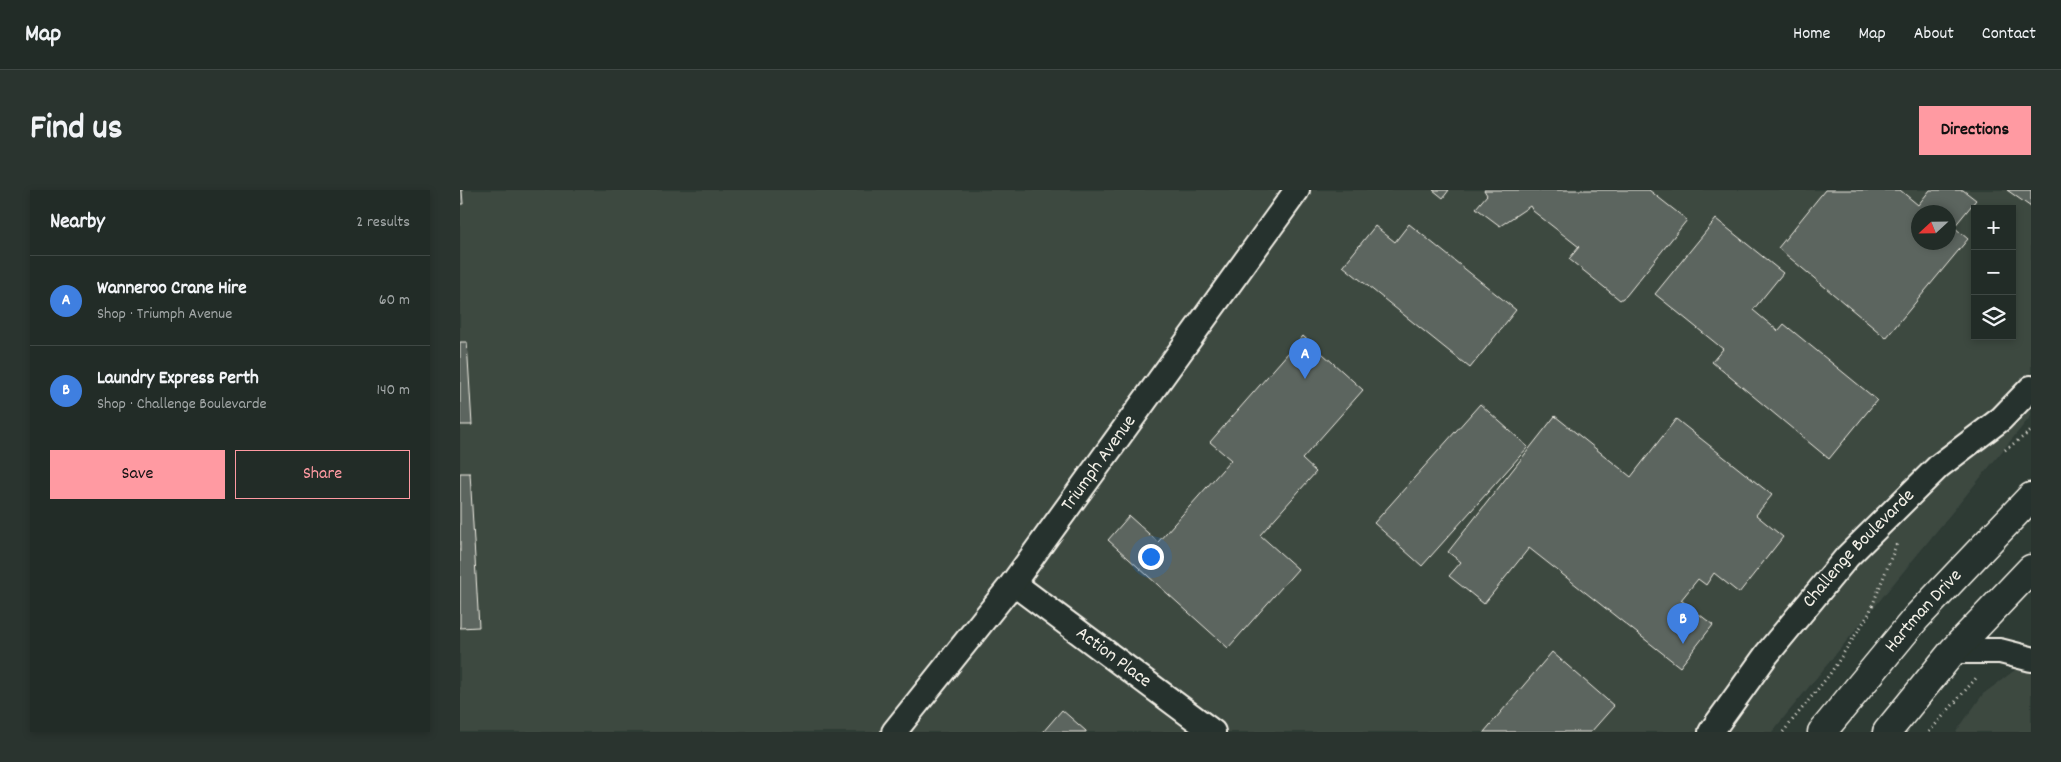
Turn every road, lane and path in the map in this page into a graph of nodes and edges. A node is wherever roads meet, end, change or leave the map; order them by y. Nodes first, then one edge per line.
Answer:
1 (1297, 190) edge
2 (2031, 388) edge
3 (2031, 431) edge
4 (2001, 453) dead end
5 (2031, 497) edge
6 (1899, 540) dead end
7 (2031, 569) edge
8 (1013, 583) junction
9 (1953, 651) junction
10 (2005, 652) junction
11 (2031, 659) edge
12 (894, 732) edge
13 (1213, 732) edge
14 (1711, 732) edge
15 (1783, 732) edge
16 (1822, 732) edge
17 (1887, 732) edge
18 (1929, 732) edge

1 - 8 street, Triumph Avenue
2 - 14 street, Challenge Boulevarde
3 - 4 path
5 - 16 main road, Hartman Drive
6 - 15 path
7 - 9 main road
8 - 12 street, Triumph Avenue
8 - 13 street, Action Place
9 - 10 street
9 - 17 main road
10 - 11 street
10 - 18 path

